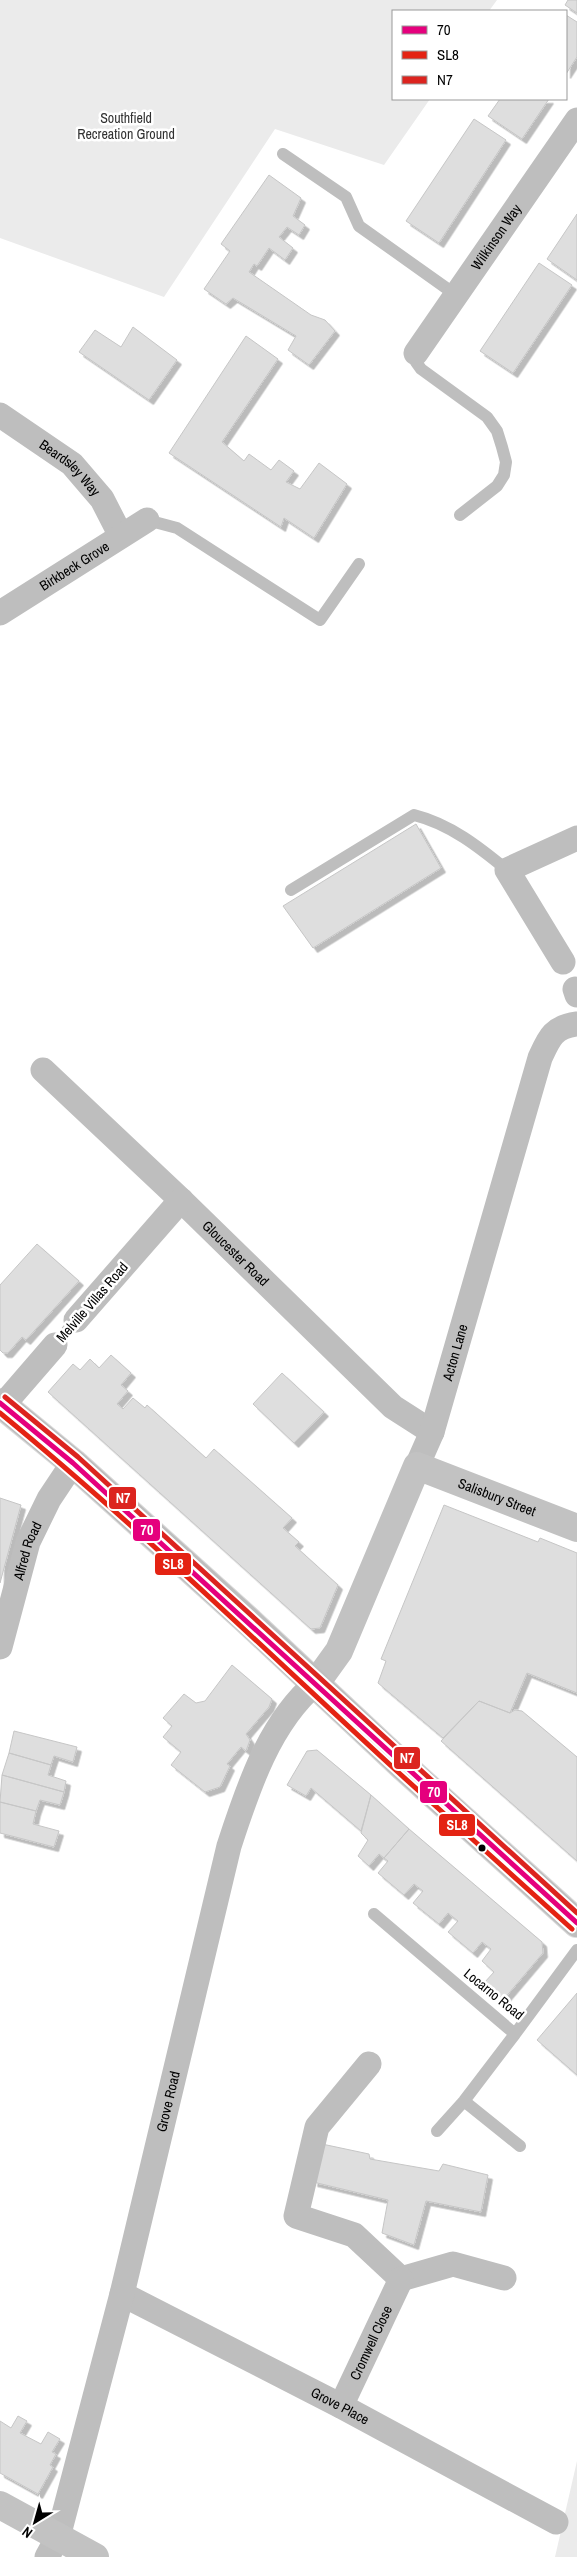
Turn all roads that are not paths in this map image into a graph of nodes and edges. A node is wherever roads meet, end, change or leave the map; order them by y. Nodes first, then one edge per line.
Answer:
1 (577, 120) edge
2 (283, 154) dead end
3 (456, 295) junction
4 (416, 353) joint
5 (0, 415) edge
6 (460, 514) dead end
7 (147, 520) joint
8 (121, 536) junction
9 (359, 564) dead end
10 (0, 613) edge
11 (577, 838) edge
12 (508, 870) junction
13 (292, 890) dead end
14 (563, 962) joint
15 (576, 992) edge
16 (577, 1024) edge
17 (43, 1070) dead end
18 (181, 1200) junction
19 (76, 1320) joint
20 (54, 1345) joint
21 (2, 1404) edge
22 (432, 1432) junction
23 (73, 1463) junction
24 (417, 1466) junction
25 (577, 1528) edge
26 (0, 1647) edge
27 (316, 1683) junction
28 (374, 1914) dead end
29 (577, 1923) edge
30 (577, 1950) edge
31 (515, 2034) junction
32 (369, 2064) dead end
33 (464, 2101) junction
34 (437, 2131) dead end
35 (520, 2146) dead end
36 (504, 2278) dead end
37 (401, 2279) junction
38 (122, 2294) junction
39 (340, 2406) junction
40 (0, 2505) edge
41 (556, 2522) dead end
42 (52, 2547) edge
43 (95, 2557) edge

1 - 3 street, Wilkinson Way
2 - 3 lane
3 - 4 street, Wilkinson Way
4 - 6 lane
5 - 8 street, Beardsley Way
7 - 8 street, Birkbeck Grove
7 - 9 lane
8 - 10 street, Birkbeck Grove
11 - 12 street
12 - 13 lane
12 - 14 street
14 - 15 lane
16 - 22 street, Acton Lane
17 - 18 street, Gloucester Road
18 - 19 street, Melville Villas Road
18 - 22 street, Gloucester Road
19 - 20 lane, Melville Villas Road
20 - 21 street, Melville Villas Road
21 - 23 main road
22 - 24 street, Acton Lane
23 - 26 street, Alfred Road
23 - 27 main road
24 - 25 main road, Salisbury Street
24 - 27 main road, Acton Lane
27 - 29 main road
27 - 38 street, Grove Road
28 - 31 lane, Locarno Road
30 - 31 lane, Locarno Road
31 - 33 lane
32 - 37 street
33 - 34 lane
33 - 35 lane
36 - 37 street
37 - 39 street, Cromwell Close
38 - 39 street, Grove Place
38 - 42 street, Grove Road
39 - 41 street, Grove Place
40 - 42 main road
42 - 43 main road

